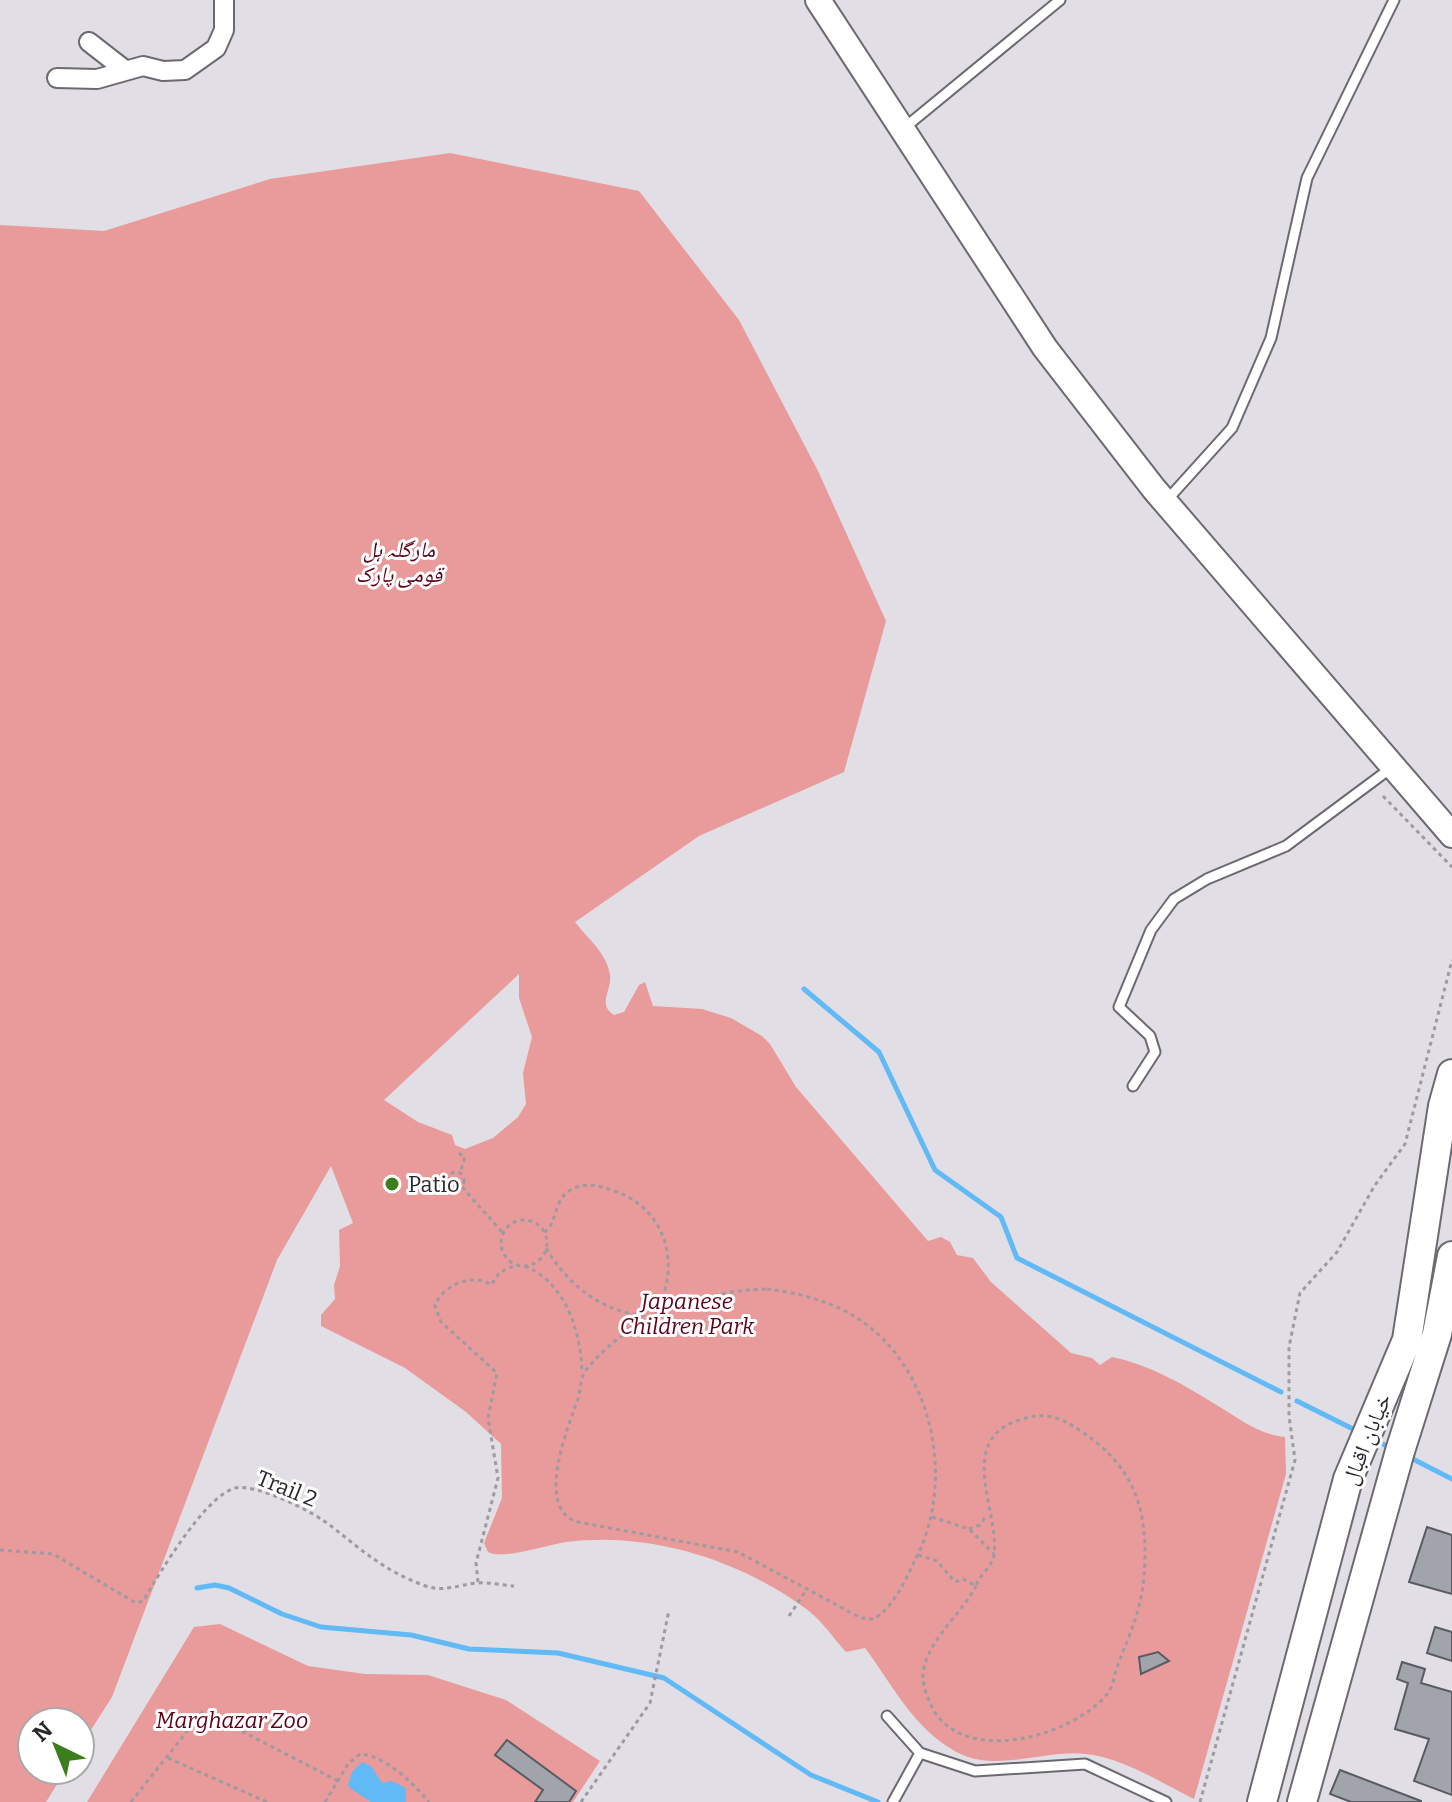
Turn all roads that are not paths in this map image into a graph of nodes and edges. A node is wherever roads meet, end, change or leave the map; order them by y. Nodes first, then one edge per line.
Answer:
1 (224, 0) edge
2 (818, 0) edge
3 (1060, 0) edge
4 (1394, 0) edge
5 (89, 42) dead end
6 (125, 70) junction
7 (57, 78) dead end
8 (903, 129) junction
9 (1165, 502) junction
10 (1392, 767) junction
11 (1452, 835) edge
12 (1452, 1074) edge
13 (1133, 1086) dead end
14 (1452, 1256) edge
15 (1445, 1336) edge
16 (887, 1716) dead end
17 (920, 1753) junction
18 (893, 1802) edge
19 (1166, 1802) edge
20 (1262, 1802) edge
21 (1302, 1802) edge

1 - 6 street
2 - 8 street
3 - 8 lane
4 - 9 lane
5 - 6 street
6 - 7 street
8 - 9 street
9 - 10 street
10 - 11 street
10 - 13 lane
12 - 20 main road, خیابان اقبال
14 - 15 main road, خیابان اقبال
15 - 21 main road, خیابان اقبال
16 - 17 lane
17 - 18 lane
17 - 19 lane

